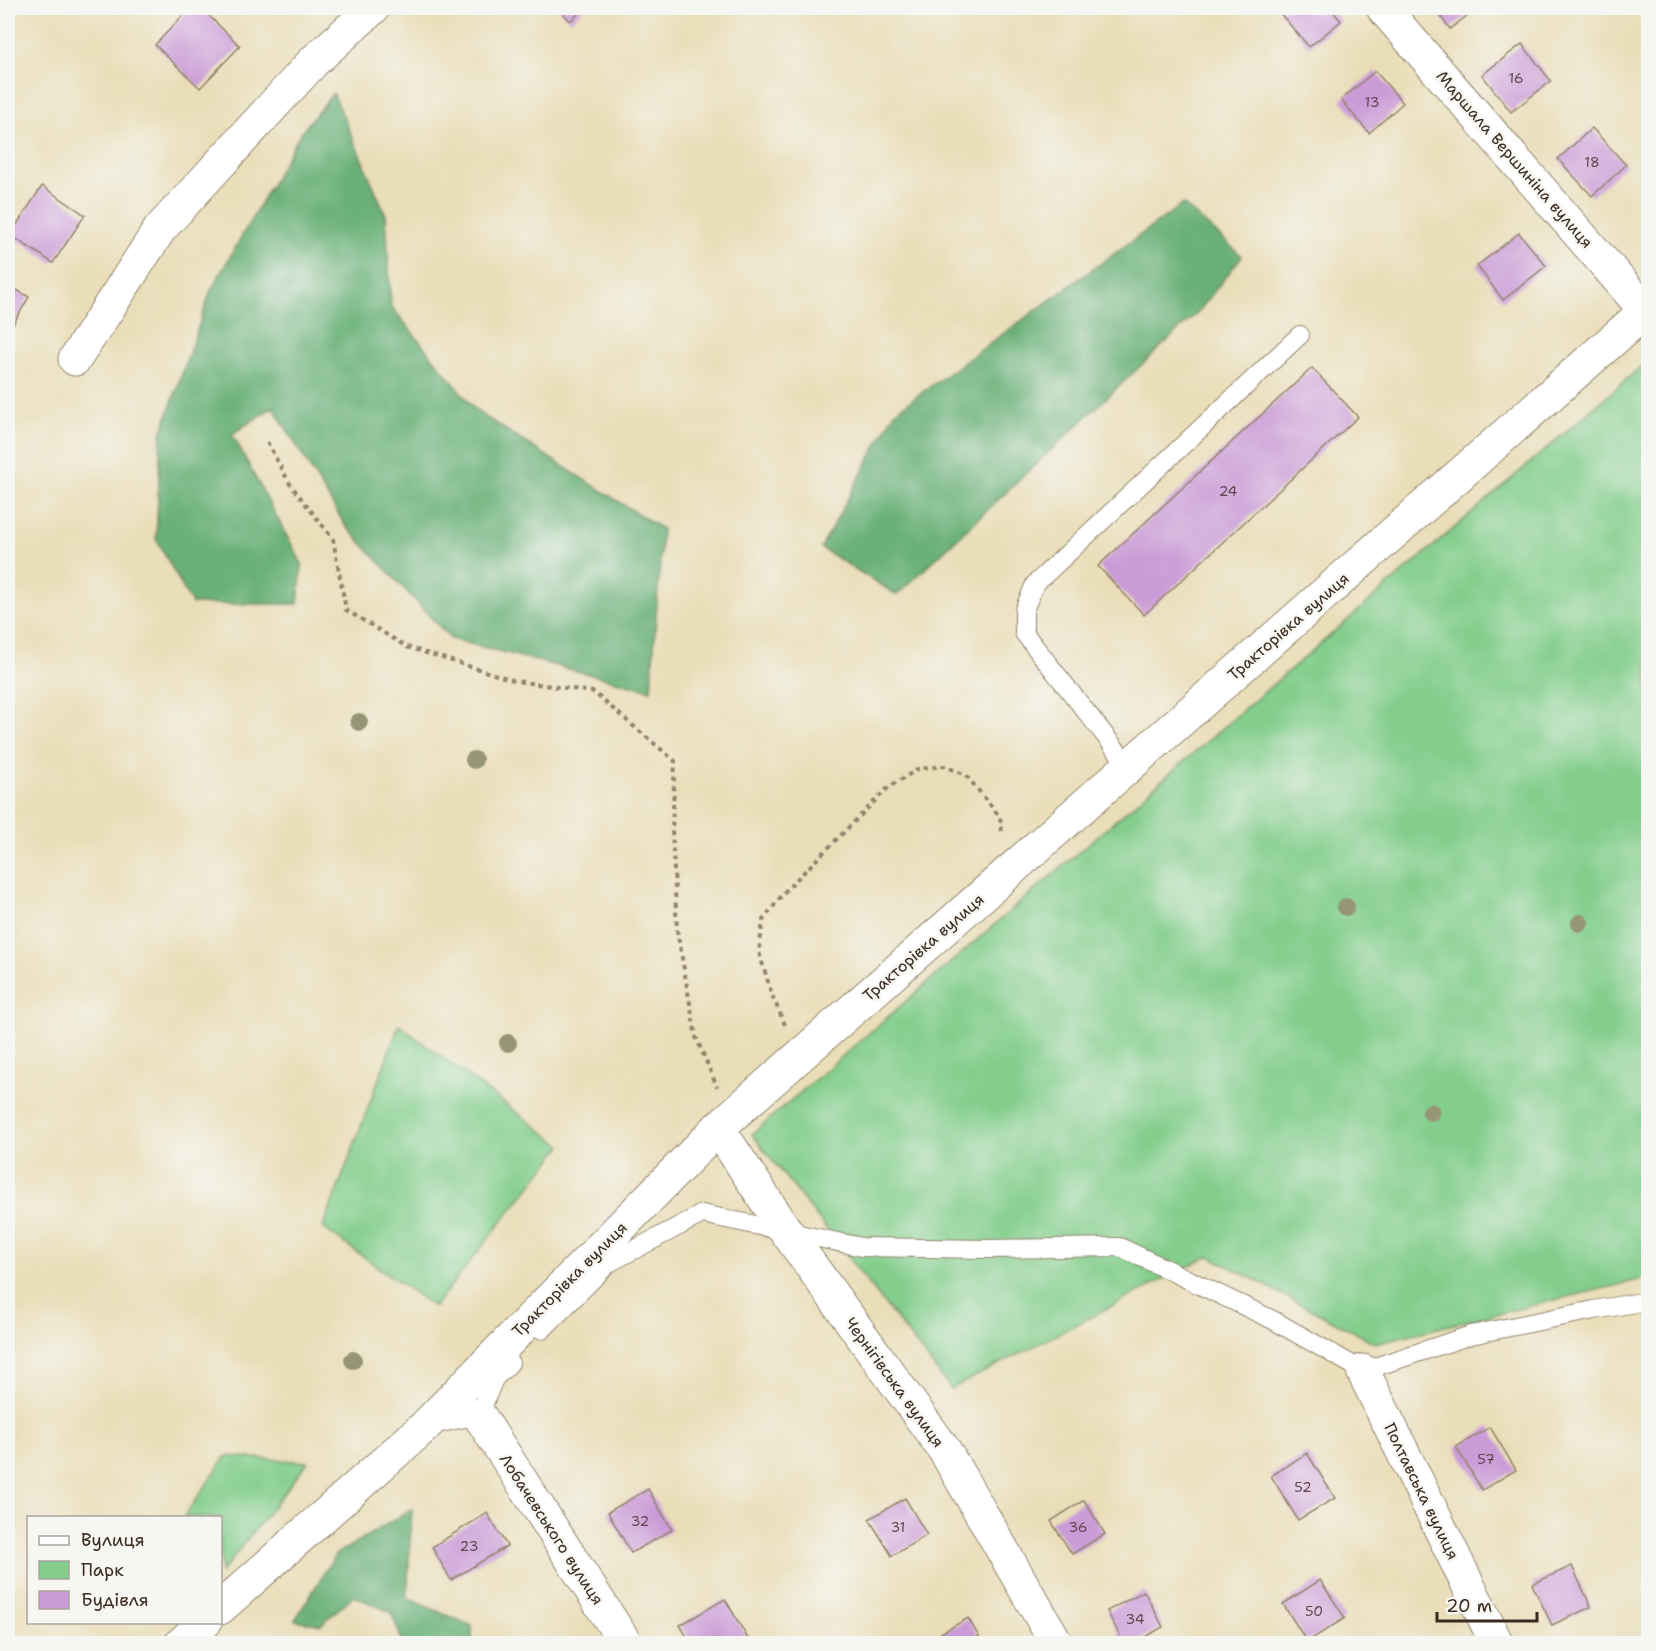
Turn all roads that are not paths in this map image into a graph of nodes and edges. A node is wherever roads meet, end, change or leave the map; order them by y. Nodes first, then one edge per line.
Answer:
1 (373, 8) edge
2 (1383, 8) edge
3 (1647, 310) edge
4 (1300, 335) dead end
5 (75, 359) dead end
6 (1129, 766) junction
7 (724, 1123) junction
8 (786, 1231) junction
9 (1648, 1301) edge
10 (1363, 1371) junction
11 (479, 1415) junction
12 (424, 1427) junction
13 (222, 1606) edge
14 (204, 1624) edge
15 (181, 1644) edge
16 (203, 1644) edge
17 (216, 1644) edge
18 (626, 1644) edge
19 (1057, 1644) edge
20 (1497, 1644) edge

1 - 5 street
2 - 3 street, Маршала Вершиніна вулиця
3 - 6 street, Тракторівка вулиця
4 - 6 lane
6 - 7 street, Тракторівка вулиця
7 - 8 street, Чернігівська вулиця
7 - 12 street, Тракторівка вулиця
8 - 10 lane
8 - 11 lane
8 - 19 street, Чернігівська вулиця
9 - 10 lane
10 - 20 street, Полтавська вулиця
11 - 12 lane
11 - 18 street, Лобачевського вулиця
12 - 13 street, Тракторівка вулиця
14 - 15 street
16 - 17 street

